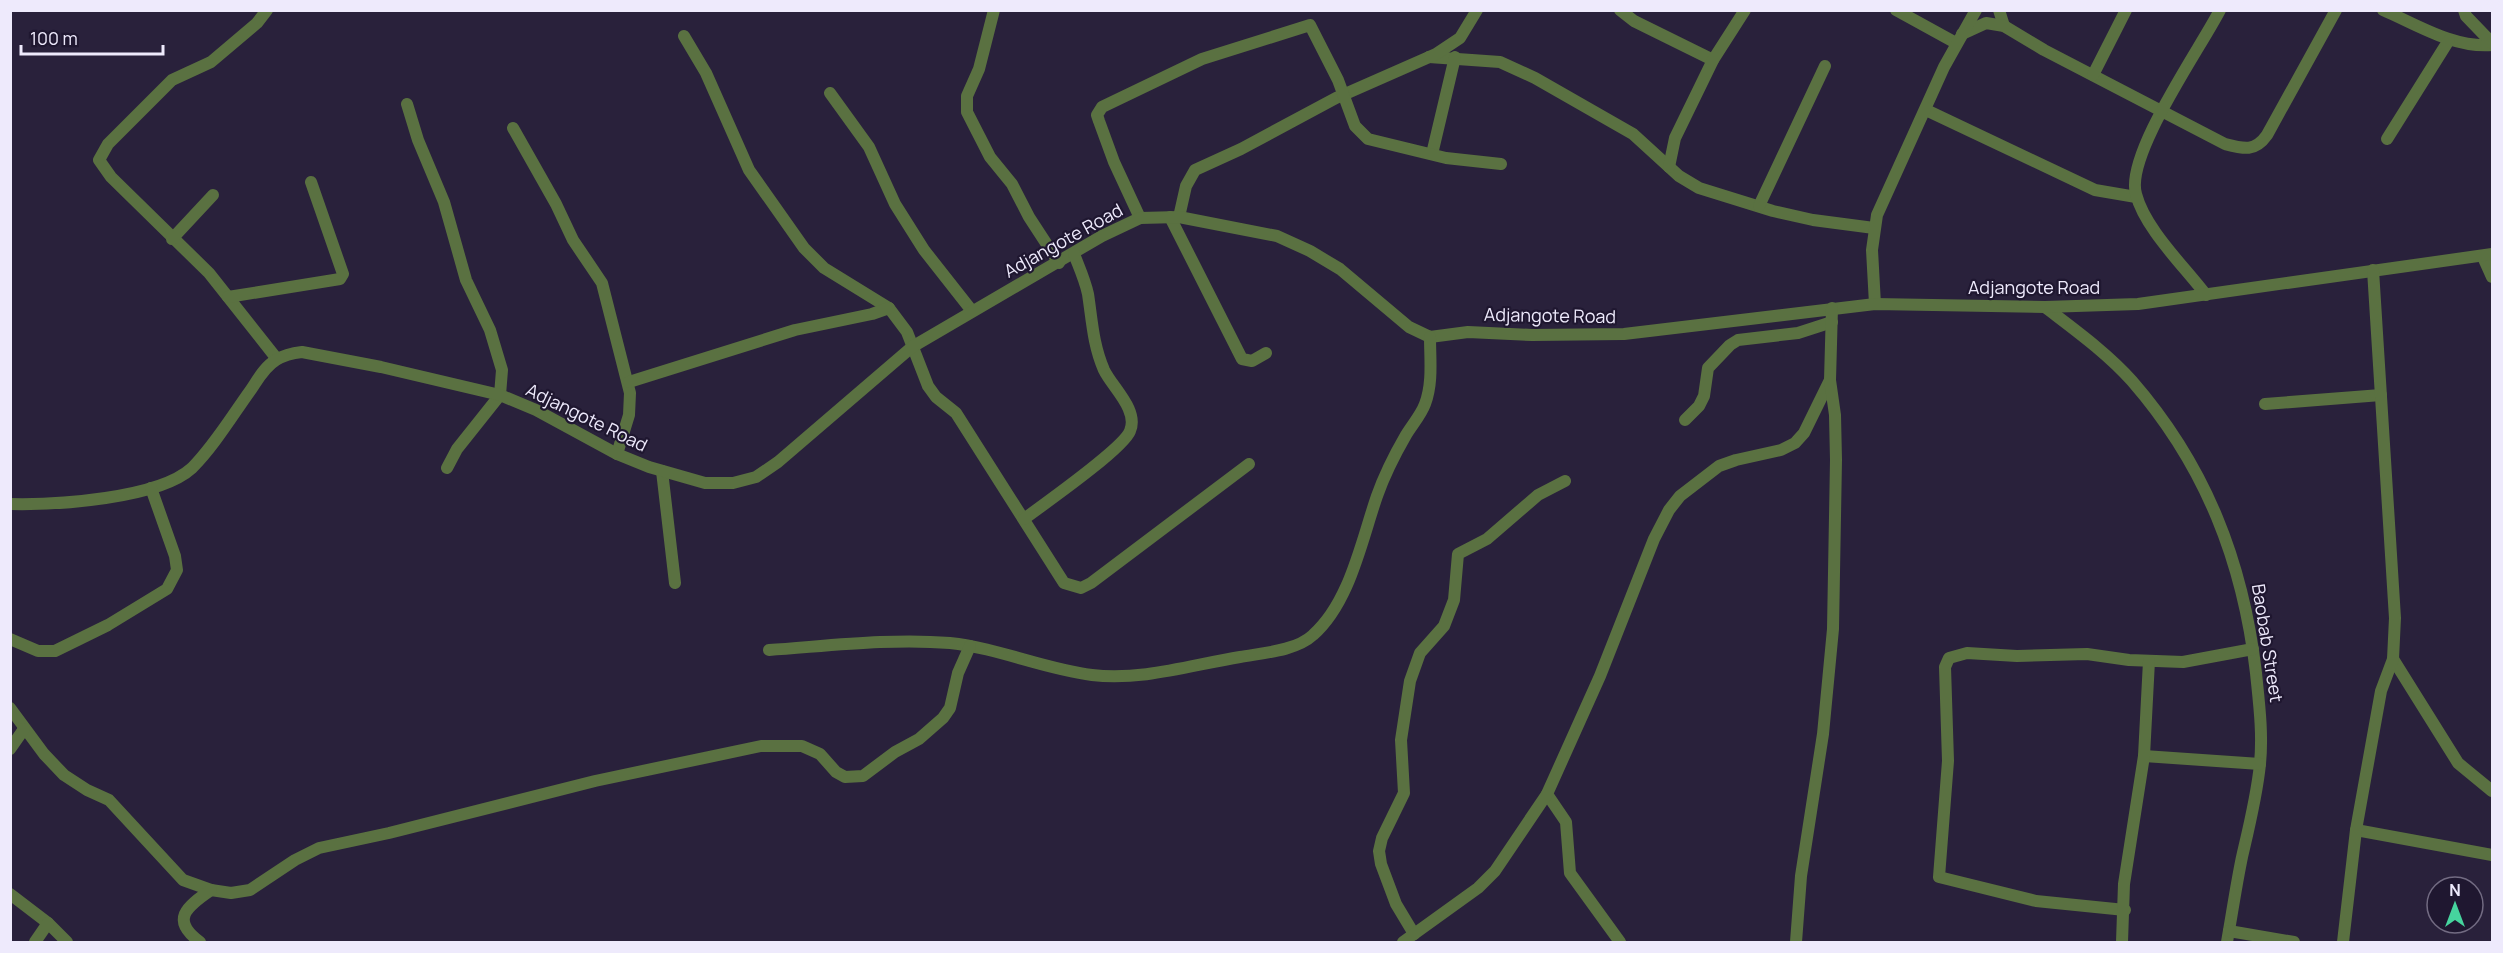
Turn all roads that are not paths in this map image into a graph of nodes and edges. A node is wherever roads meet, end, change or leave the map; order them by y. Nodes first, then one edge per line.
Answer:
1 (267, 10) edge
2 (994, 10) edge
3 (1477, 10) edge
4 (1620, 10) edge
5 (1745, 10) edge
6 (1896, 10) edge
7 (1976, 10) edge
8 (1999, 10) edge
9 (2126, 10) edge
10 (2220, 10) edge
11 (2336, 10) edge
12 (2383, 10) edge
13 (2464, 10) edge
14 (2004, 26) junction
15 (684, 36) dead end
16 (1460, 38) junction
17 (1959, 39) junction
18 (2449, 40) junction
19 (2493, 44) edge
20 (1429, 57) junction
21 (1455, 57) junction
22 (1474, 58) junction
23 (1713, 60) junction
24 (1825, 66) dead end
25 (2093, 75) junction
26 (1338, 80) junction
27 (830, 93) dead end
28 (1343, 96) junction
29 (1330, 101) junction
30 (407, 104) dead end
31 (1926, 110) junction
32 (2162, 111) junction
33 (513, 128) dead end
34 (2387, 140) dead end
35 (1432, 154) junction
36 (1501, 164) dead end
37 (1669, 167) junction
38 (311, 183) dead end
39 (213, 195) dead end
40 (2136, 196) junction
41 (1760, 206) junction
42 (1174, 217) junction
43 (1140, 218) junction
44 (1874, 228) junction
45 (172, 239) junction
46 (1074, 254) junction
47 (2488, 255) edge
48 (1059, 263) junction
49 (2373, 270) junction
50 (2493, 277) edge
51 (2206, 295) junction
52 (228, 297) junction
53 (1875, 304) junction
54 (2045, 307) junction
55 (889, 308) junction
56 (1832, 308) junction
57 (972, 311) junction
58 (1832, 322) junction
59 (1430, 337) junction
60 (912, 347) junction
61 (1266, 353) dead end
62 (277, 359) junction
63 (1830, 380) junction
64 (629, 382) junction
65 (500, 395) junction
66 (2381, 395) junction
67 (2265, 404) dead end
68 (1685, 420) dead end
69 (617, 454) junction
70 (1249, 464) dead end
71 (447, 468) dead end
72 (662, 471) junction
73 (1565, 481) dead end
74 (151, 488) junction
75 (10, 504) edge
76 (1024, 519) junction
77 (675, 582) dead end
78 (10, 639) edge
79 (970, 646) junction
80 (2253, 649) junction
81 (769, 650) dead end
82 (2393, 659) junction
83 (2149, 661) junction
84 (10, 708) edge
85 (24, 729) junction
86 (10, 750) edge
87 (2144, 756) junction
88 (2260, 764) junction
89 (2493, 791) edge
90 (1547, 794) junction
91 (2355, 830) junction
92 (2493, 855) edge
93 (211, 890) junction
94 (10, 894) edge
95 (2125, 910) junction
96 (48, 923) junction
97 (1414, 934) junction
98 (2228, 937) edge
99 (35, 942) edge
100 (67, 942) edge
101 (200, 942) edge
102 (1403, 942) edge
103 (1620, 942) edge
104 (1796, 942) edge
105 (2122, 942) edge
106 (2294, 942) edge
107 (2343, 942) edge

1 - 45 street
2 - 48 street
3 - 16 street
4 - 23 street
5 - 23 street
6 - 17 street
7 - 17 street
8 - 14 street
9 - 25 street
10 - 32 street
11 - 32 street
12 - 18 street
13 - 19 street
14 - 17 street
14 - 25 street
15 - 55 street
16 - 20 street
16 - 22 street
17 - 31 street
18 - 19 street
18 - 34 street
20 - 21 street
20 - 28 street
21 - 22 street
21 - 35 street
22 - 37 street
23 - 37 street
24 - 41 street
25 - 32 street
26 - 28 street
26 - 29 street
26 - 43 street
27 - 57 street
28 - 29 street
28 - 35 street
29 - 42 street
30 - 65 street
31 - 40 street
31 - 44 street
32 - 40 street
33 - 64 street
35 - 36 street
37 - 41 street
38 - 52 street
39 - 45 street
40 - 51 street
41 - 44 street
42 - 43 street, Adjangote Road
42 - 59 street, Adjangote Road
42 - 61 street
43 - 46 street, Adjangote Road
44 - 53 street
45 - 52 street
46 - 48 street, Adjangote Road
46 - 76 street
47 - 49 street, Adjangote Road
47 - 50 street
48 - 57 street, Adjangote Road
49 - 51 street, Adjangote Road
49 - 66 street
51 - 54 street, Adjangote Road
52 - 62 street
53 - 54 street, Adjangote Road
53 - 56 street, Adjangote Road
54 - 80 street, Baobab Street
55 - 60 street
55 - 64 street
56 - 58 street
56 - 59 street, Adjangote Road
57 - 60 street, Adjangote Road
58 - 63 street
58 - 68 street
59 - 79 street
60 - 72 street, Adjangote Road
60 - 76 street
62 - 65 street, Adjangote Road
62 - 74 street
63 - 90 street
63 - 104 street
64 - 69 street
65 - 69 street, Adjangote Road
65 - 71 street
66 - 67 street
66 - 82 street
69 - 72 street, Adjangote Road
70 - 76 street
72 - 77 street
73 - 97 street
74 - 75 street
74 - 78 street
79 - 81 street
79 - 93 street
80 - 83 street
80 - 88 street, Baobab Street
82 - 89 street
82 - 91 street
83 - 87 street
83 - 95 street
84 - 85 street
85 - 86 street
85 - 93 street
87 - 88 street
87 - 95 street
88 - 98 street, Baobab Street
90 - 97 street
90 - 103 street
91 - 92 street
91 - 107 street
93 - 101 street
94 - 96 street
95 - 105 street
96 - 99 street
96 - 100 street
97 - 102 street
98 - 106 street

